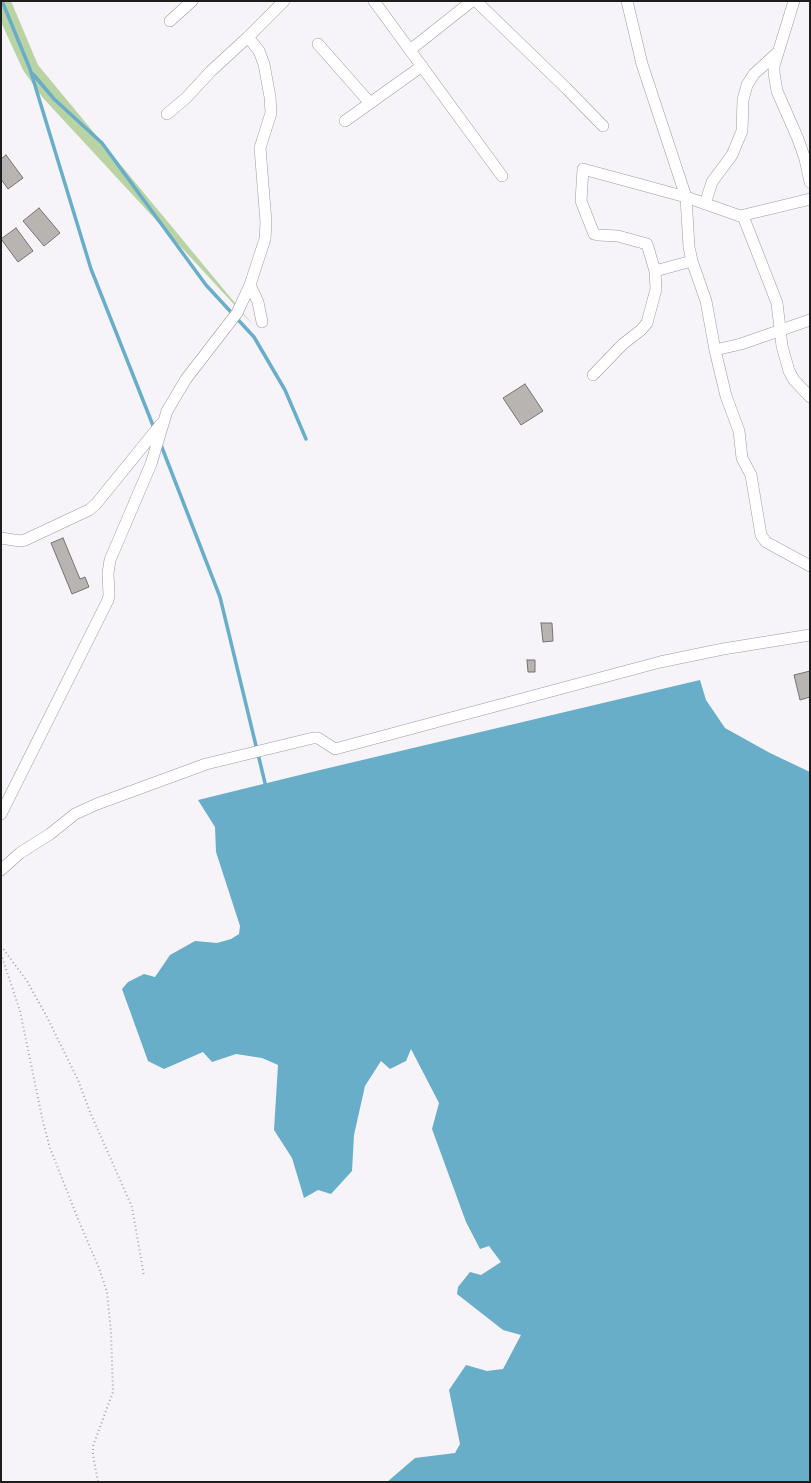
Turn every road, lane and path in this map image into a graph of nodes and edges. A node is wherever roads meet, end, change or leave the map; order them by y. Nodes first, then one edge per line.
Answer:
1 (192, 1) edge
2 (284, 1) edge
3 (374, 1) edge
4 (472, 1) edge
5 (476, 1) edge
6 (627, 1) edge
7 (794, 1) edge
8 (170, 21) dead end
9 (248, 37) junction
10 (318, 44) dead end
11 (410, 50) junction
12 (778, 52) junction
13 (422, 66) junction
14 (370, 103) junction
15 (166, 114) dead end
16 (345, 121) dead end
17 (603, 126) dead end
18 (502, 176) dead end
19 (810, 182) edge
20 (686, 197) junction
21 (810, 199) edge
22 (705, 204) junction
23 (743, 216) junction
24 (692, 261) junction
25 (655, 271) junction
26 (250, 285) junction
27 (810, 320) edge
28 (262, 322) dead end
29 (780, 331) junction
30 (715, 350) junction
31 (593, 375) dead end
32 (810, 396) edge
33 (163, 422) junction
34 (1, 538) edge
35 (810, 566) edge
36 (810, 635) edge
37 (1, 814) edge
38 (1, 870) edge
39 (1, 946) edge
40 (1, 954) edge
41 (144, 1276) dead end
42 (98, 1482) edge

1 - 8 street
2 - 9 street
3 - 11 street
4 - 11 street
5 - 17 street
6 - 20 street
7 - 12 street
9 - 15 street
9 - 26 street
10 - 14 street
11 - 13 street
12 - 19 street
12 - 22 street
13 - 14 street
13 - 18 street
14 - 16 street
20 - 22 street
20 - 24 street
20 - 25 street
21 - 23 street
22 - 23 street
23 - 29 street
24 - 25 street
24 - 30 street
25 - 31 street
26 - 28 street
26 - 33 street
27 - 29 street
29 - 30 street
29 - 32 street
30 - 35 street
33 - 34 street
33 - 37 street
36 - 38 street
39 - 41 path
40 - 42 path

